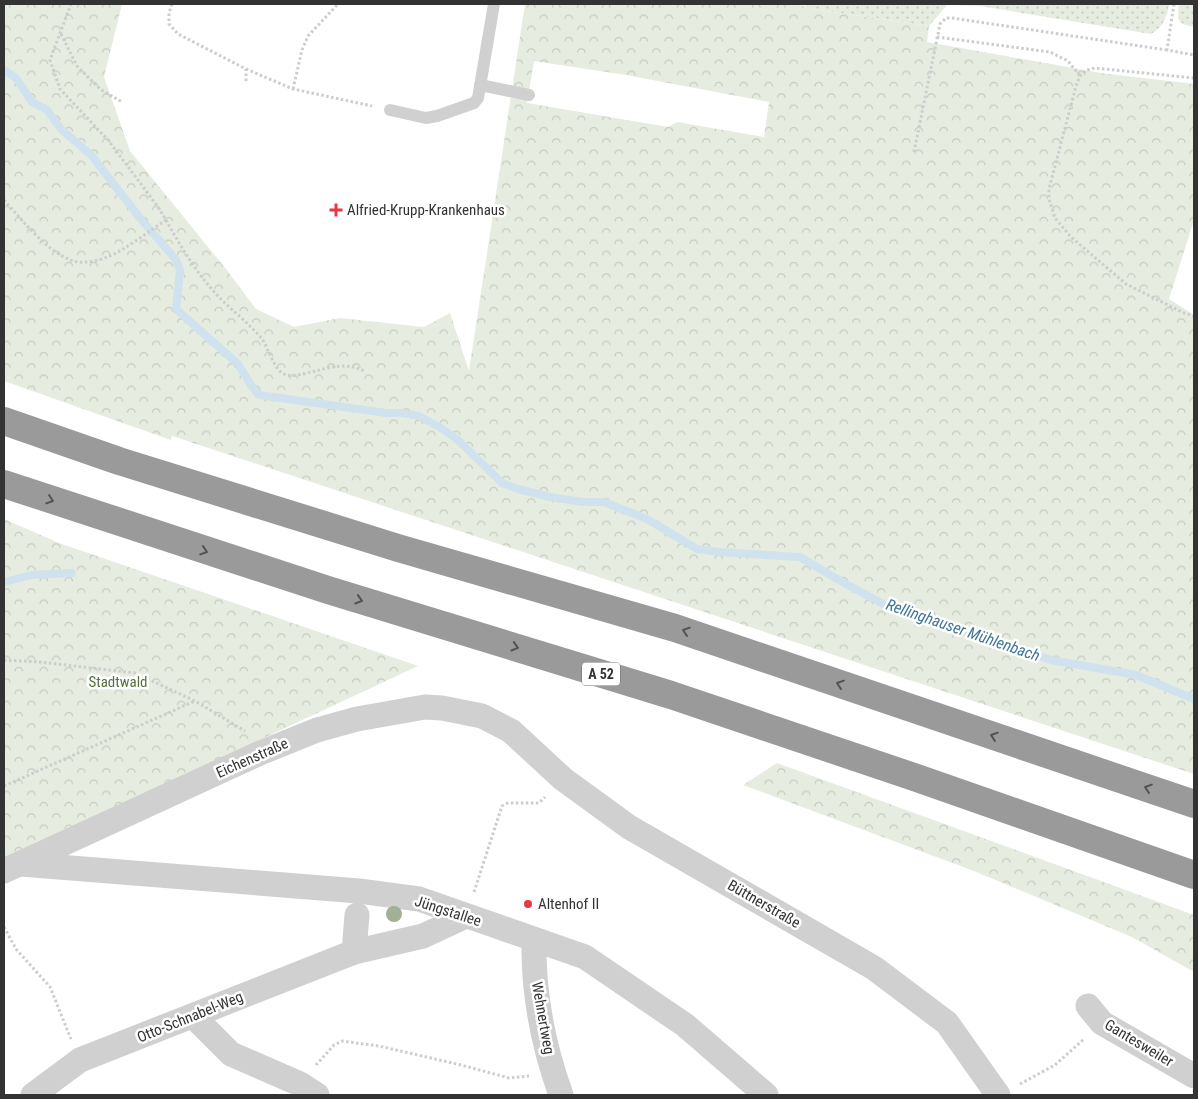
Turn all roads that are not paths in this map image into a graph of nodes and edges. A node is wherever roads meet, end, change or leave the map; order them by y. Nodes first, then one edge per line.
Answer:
1 (494, 4) edge
2 (480, 85) junction
3 (529, 95) dead end
4 (390, 110) road end
5 (4, 421) edge
6 (4, 484) edge
7 (512, 731) joint
8 (1194, 804) edge
9 (11, 867) edge
10 (1194, 875) edge
11 (357, 915) dead end
12 (466, 916) junction
13 (534, 940) junction
14 (354, 952) junction
15 (1095, 1014) road end
16 (193, 1016) junction
17 (1194, 1076) edge
18 (557, 1085) edge
19 (308, 1090) edge
20 (47, 1091) edge
21 (1007, 1091) edge
22 (766, 1095) edge

1 - 2 lane
2 - 3 lane
2 - 4 lane
8 -> 5 highway
6 -> 10 highway, A 52
7 - 9 street, Eichenstraße
7 - 21 street, Büttnerstraße
9 - 12 street, Jüngstallee
11 - 14 street
12 - 13 street, Jüngstallee
12 - 14 street, Otto-Schnabel-Weg
13 - 18 street, Wehnertweg
13 - 22 street, Jüngstallee
14 - 16 street, Otto-Schnabel-Weg
15 - 17 street, Gantesweiler
16 - 19 street
16 - 20 street, Otto-Schnabel-Weg

